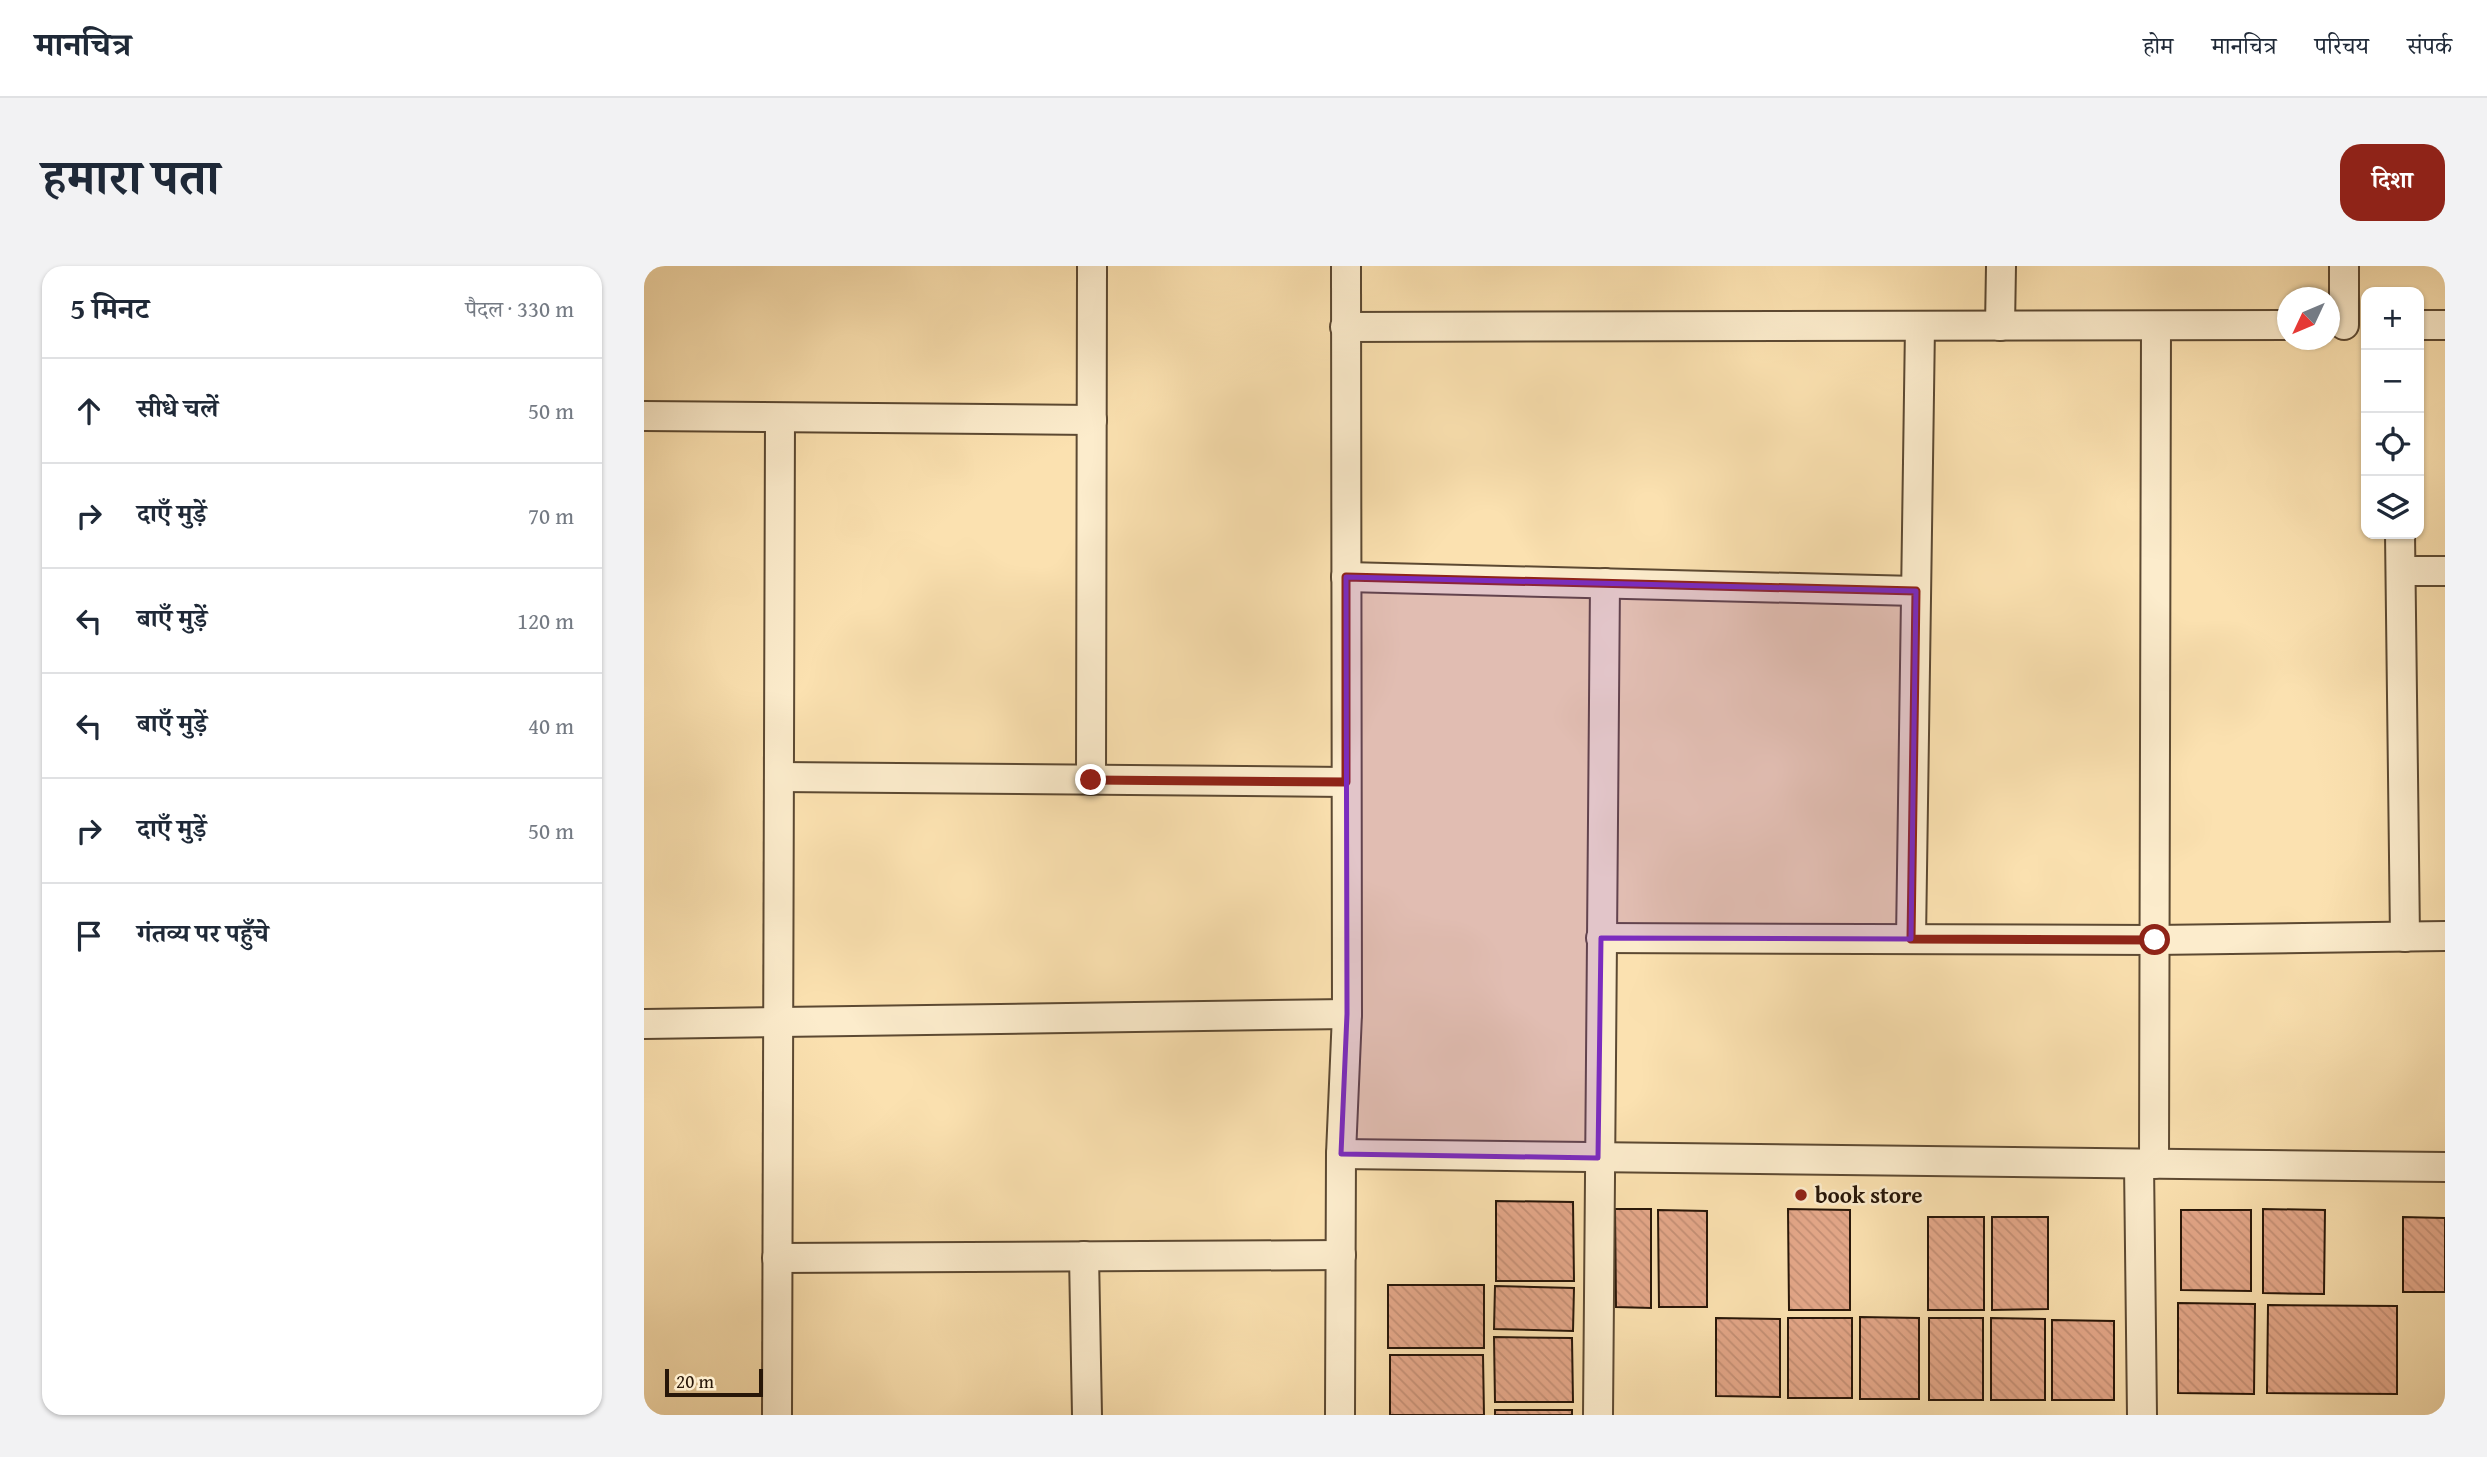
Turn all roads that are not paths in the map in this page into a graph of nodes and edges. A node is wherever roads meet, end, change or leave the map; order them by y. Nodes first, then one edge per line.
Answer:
1 (1092, 266) edge
2 (1346, 266) edge
3 (2001, 266) edge
4 (2344, 266) edge
5 (2277, 325) edge
6 (2347, 325) edge
7 (2424, 325) edge
8 (2445, 325) edge
9 (1920, 326) junction
10 (2000, 326) junction
11 (2156, 326) junction
12 (1345, 327) junction
13 (644, 416) edge
14 (780, 418) junction
15 (1092, 420) junction
16 (2400, 539) edge
17 (2401, 571) junction
18 (2445, 571) edge
19 (1346, 577) junction
20 (1605, 583) junction
21 (1916, 591) junction
22 (779, 777) junction
23 (1091, 780) junction
24 (1346, 782) junction
25 (2445, 936) edge
26 (2405, 937) junction
27 (1601, 938) junction
28 (1911, 939) junction
29 (2155, 940) junction
30 (1346, 1014) junction
31 (778, 1022) junction
32 (644, 1024) edge
33 (1341, 1154) junction
34 (1598, 1157) junction
35 (2147, 1164) junction
36 (2445, 1167) edge
37 (1341, 1255) junction
38 (1084, 1256) junction
39 (777, 1258) junction
40 (777, 1415) edge
41 (1087, 1415) edge
42 (1340, 1415) edge
43 (1598, 1415) edge
44 (2142, 1415) edge

1 - 15 street
2 - 12 street
3 - 10 street
4 - 6 street
5 - 11 street
7 - 8 street
9 - 10 street
9 - 12 street
9 - 21 street
10 - 11 street
11 - 29 street
12 - 19 street
13 - 14 street
14 - 15 street
14 - 22 street
15 - 23 street
16 - 17 street
17 - 18 street
17 - 26 street
19 - 20 street
19 - 24 street
20 - 21 street
20 - 27 street
21 - 28 street
22 - 23 street
22 - 31 street
23 - 24 street
24 - 30 street
25 - 26 street
26 - 29 street
27 - 28 street
27 - 34 street
28 - 29 street
29 - 35 street
30 - 31 street
30 - 33 street
31 - 32 street
31 - 39 street
33 - 34 street
33 - 37 street
34 - 35 street
34 - 43 street
35 - 36 street
35 - 44 street
37 - 38 street
37 - 42 street
38 - 39 street
38 - 41 street
39 - 40 street

